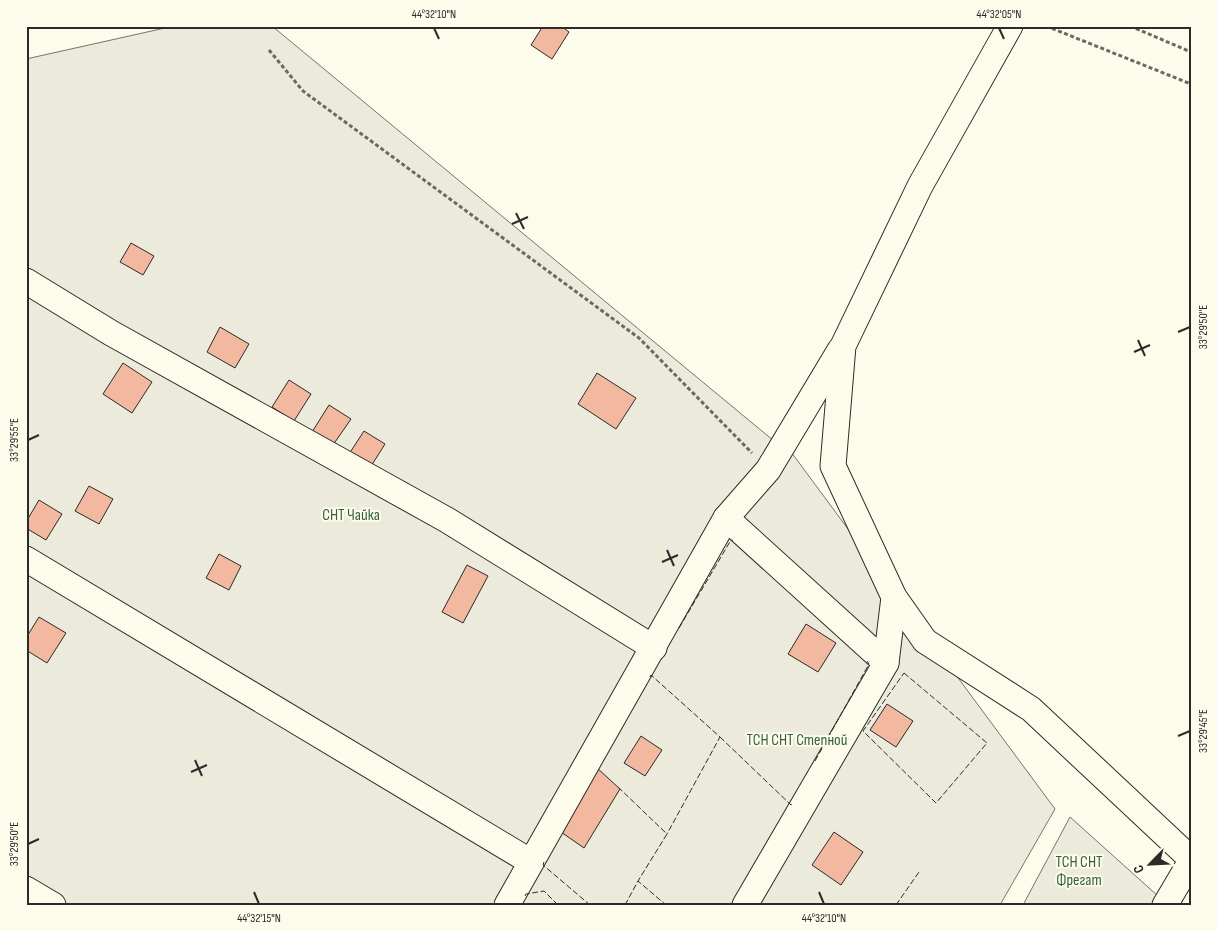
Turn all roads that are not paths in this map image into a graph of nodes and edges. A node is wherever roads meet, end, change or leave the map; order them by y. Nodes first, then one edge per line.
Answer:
1 (1010, 26) edge
2 (26, 281) edge
3 (843, 346) junction
4 (726, 518) junction
5 (26, 559) edge
6 (894, 597) junction
7 (654, 648) junction
8 (886, 663) junction
9 (1191, 860) edge
10 (531, 862) junction
11 (26, 889) edge
12 (53, 905) edge
13 (507, 905) edge
14 (745, 905) edge
15 (1165, 905) edge

1 - 3 street
2 - 7 street
3 - 4 street
3 - 6 street
4 - 7 street
4 - 8 street
5 - 10 street
6 - 8 street
6 - 9 street
7 - 10 street
8 - 14 street
9 - 15 street
10 - 13 street
11 - 12 street

